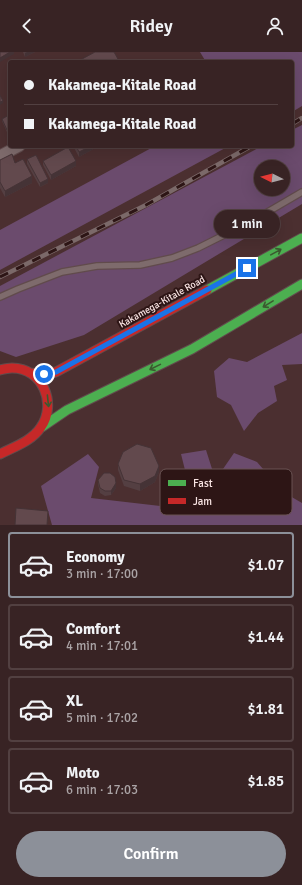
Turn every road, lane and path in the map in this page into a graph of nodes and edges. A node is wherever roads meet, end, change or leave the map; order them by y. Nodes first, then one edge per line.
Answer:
1 (15, 148) edge
2 (0, 156) edge
3 (302, 192) edge
4 (302, 238) edge
5 (302, 284) edge
6 (0, 297) edge
7 (2, 369) edge
8 (30, 372) junction
9 (42, 427) junction
10 (0, 454) edge

1 - 2 street
3 - 6 lane
8 -> 4 highway, Kakamega-Kitale Road
5 -> 9 highway
7 - 8 highway, Kakamega-Kitale Road
8 -> 9 highway
9 - 10 highway

